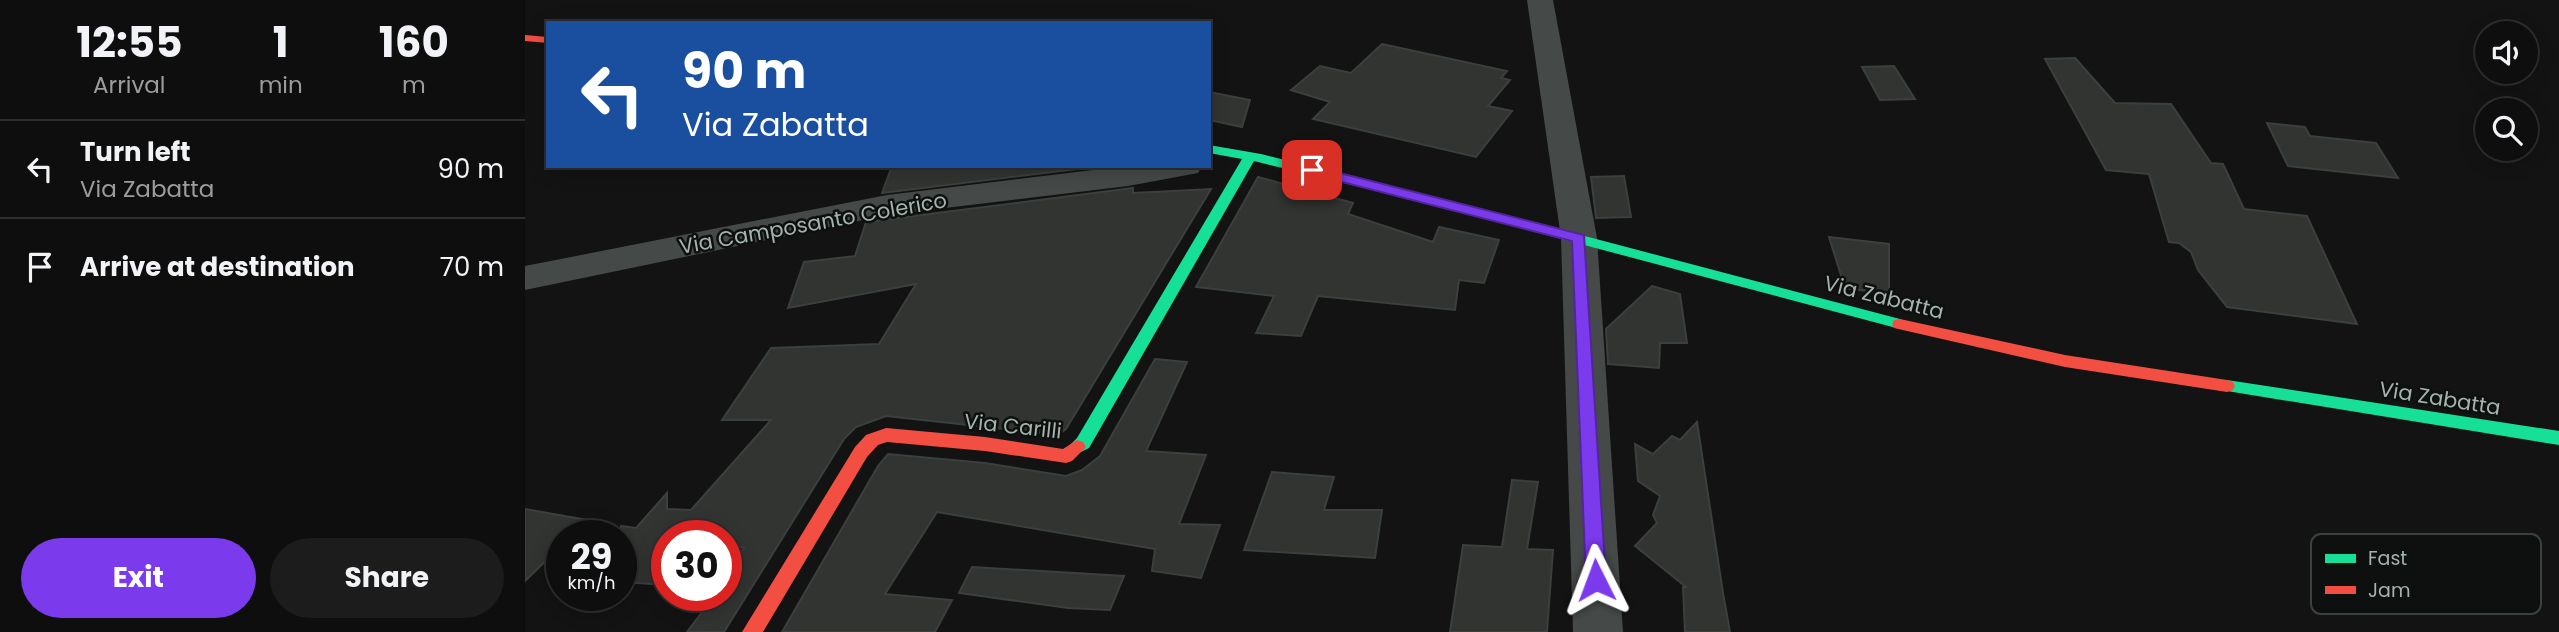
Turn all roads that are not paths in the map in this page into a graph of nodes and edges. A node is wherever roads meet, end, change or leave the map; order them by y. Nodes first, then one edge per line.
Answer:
1 (1540, 0) edge
2 (525, 38) edge
3 (546, 40) edge
4 (1211, 149) edge
5 (1250, 156) junction
6 (1211, 162) edge
7 (1172, 168) edge
8 (1579, 238) junction
9 (525, 278) edge
10 (2559, 438) edge
11 (752, 632) edge
12 (1598, 632) edge

1 - 8 street
2 - 3 street
4 - 5 street, Via Zabatta
5 - 6 street
5 - 8 street, Via Zabatta
5 - 11 street, Via Carilli
7 - 9 street, Via Camposanto Colerico
8 - 10 street, Via Zabatta
8 - 12 street

